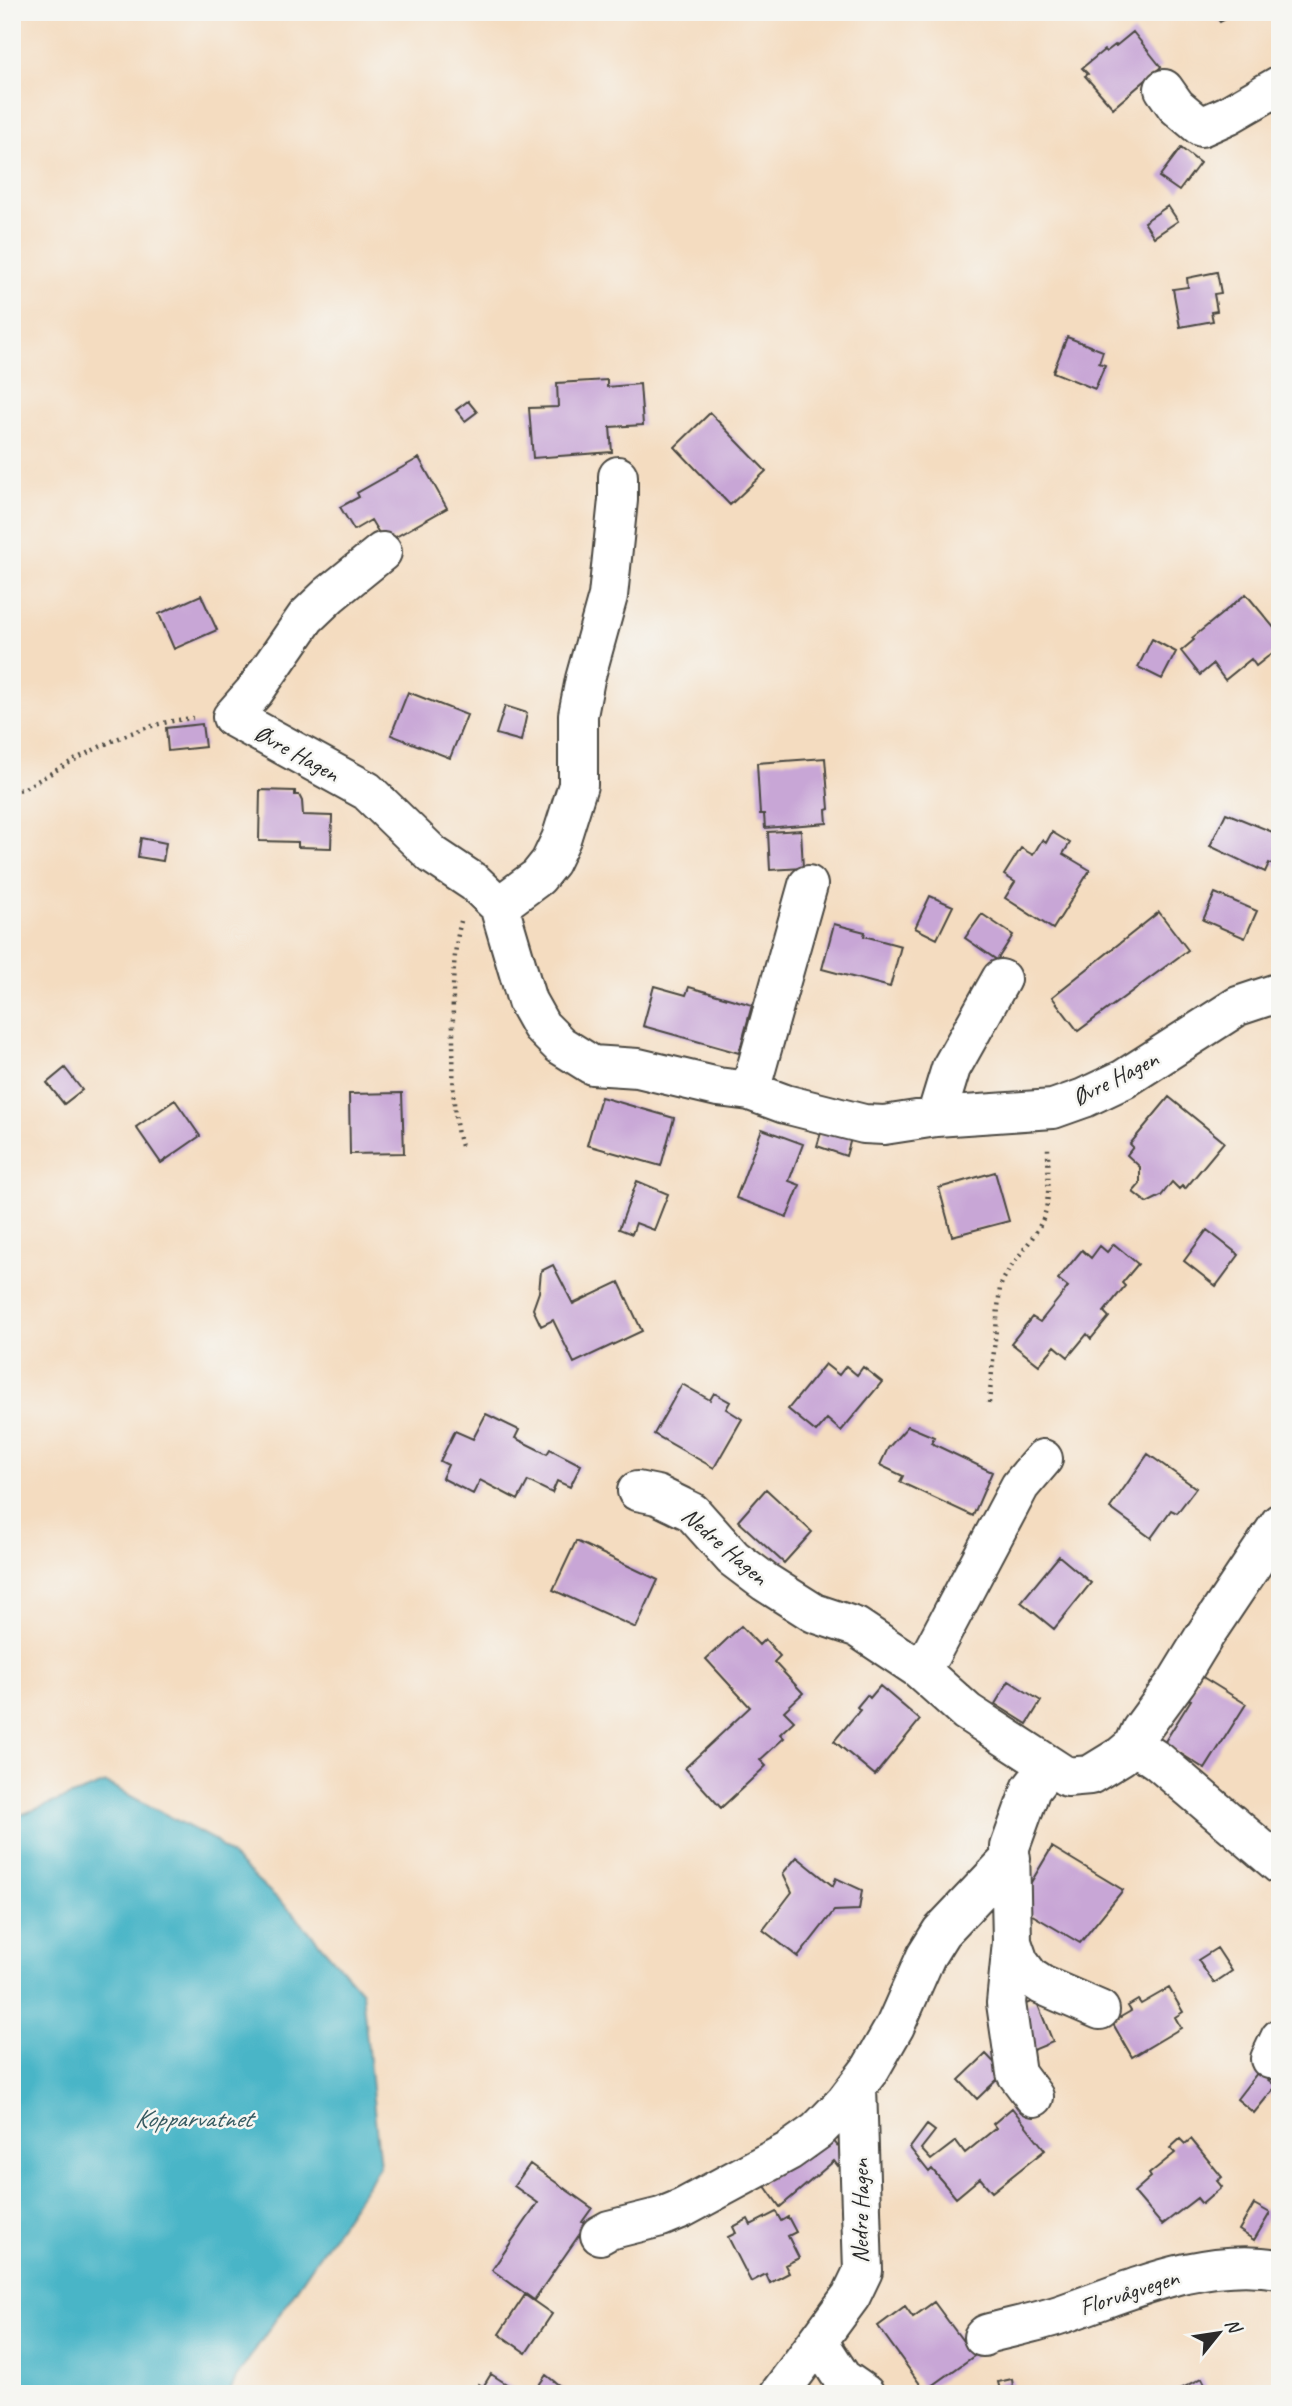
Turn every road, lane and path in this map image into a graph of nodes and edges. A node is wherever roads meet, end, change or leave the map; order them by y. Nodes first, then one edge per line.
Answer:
1 (1280, 85) edge
2 (1164, 89) dead end
3 (618, 476) dead end
4 (382, 552) dead end
5 (232, 717) junction
6 (12, 791) edge
7 (808, 885) dead end
8 (499, 906) junction
9 (462, 919) dead end
10 (1000, 979) dead end
11 (1280, 992) edge
12 (750, 1090) junction
13 (1048, 1110) junction
14 (936, 1117) junction
15 (461, 1146) dead end
16 (989, 1403) dead end
17 (1043, 1459) dead end
18 (636, 1491) dead end
19 (1280, 1523) edge
20 (919, 1670) junction
21 (1134, 1745) junction
22 (1049, 1766) junction
23 (1010, 1858) junction
24 (1280, 1865) edge
25 (1012, 1942) junction
26 (1100, 2010) dead end
27 (857, 2087) junction
28 (1034, 2097) dead end
29 (600, 2235) dead end
30 (1280, 2269) edge
31 (983, 2337) dead end
32 (818, 2341) junction
33 (779, 2394) edge
34 (865, 2394) edge

1 - 2 street
3 - 8 street
4 - 5 street, Øvre Hagen
5 - 6 path
5 - 8 street, Øvre Hagen
7 - 12 street
8 - 12 street, Øvre Hagen
9 - 15 path
10 - 14 street
11 - 13 street, Øvre Hagen
12 - 14 street, Øvre Hagen
13 - 14 street, Øvre Hagen
13 - 16 path
17 - 20 street
18 - 20 street, Nedre Hagen
19 - 21 street, Nedre Hagen
20 - 22 street, Nedre Hagen
21 - 22 street, Nedre Hagen
21 - 24 street
22 - 23 street
23 - 25 street
23 - 27 street
25 - 26 street
25 - 28 street
27 - 29 street
27 - 32 street, Nedre Hagen
30 - 31 street, Florvågvegen
32 - 33 street, Nedre Hagen
32 - 34 street

